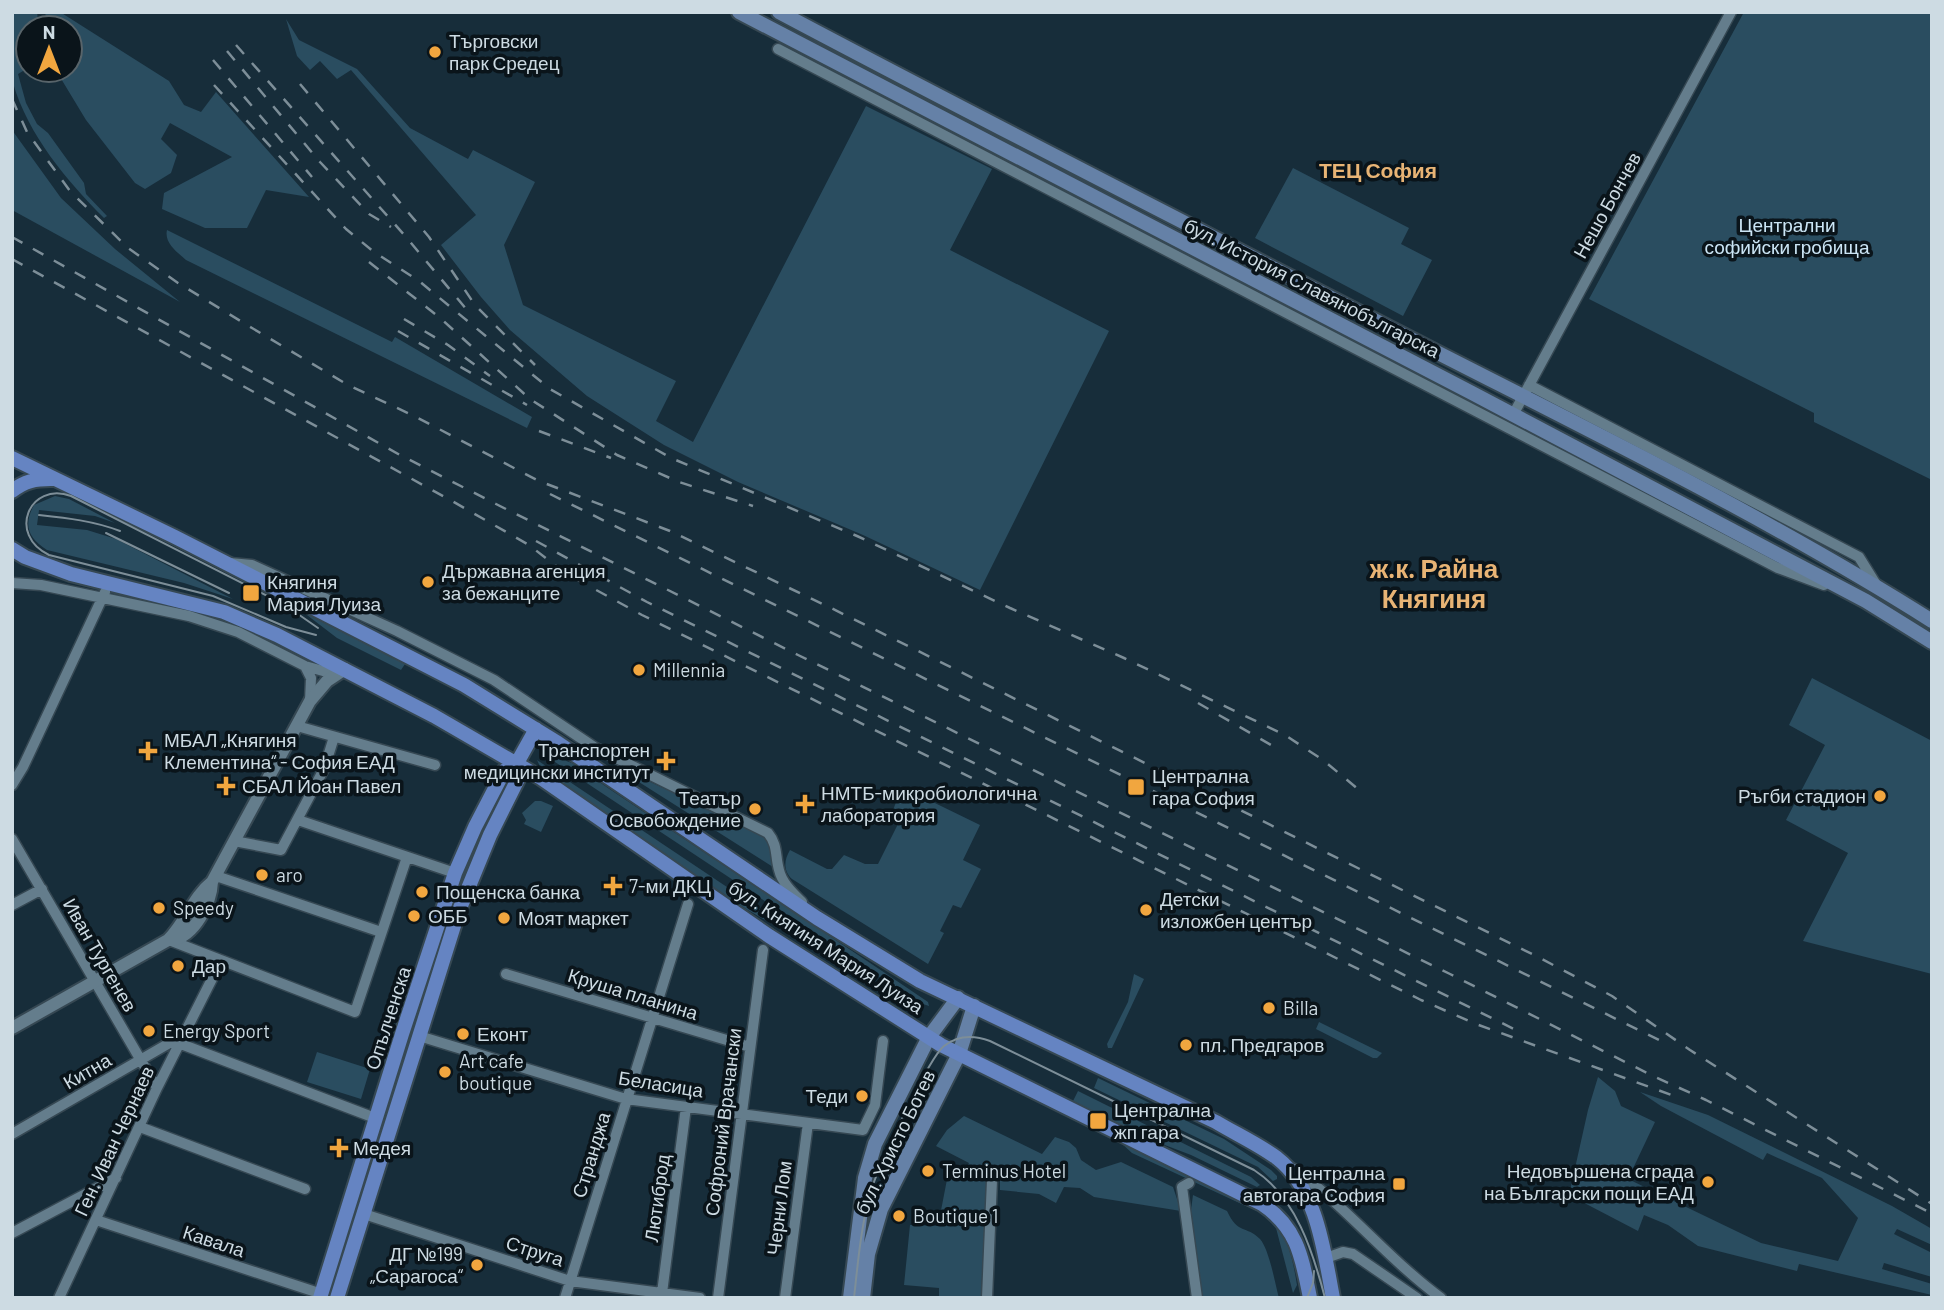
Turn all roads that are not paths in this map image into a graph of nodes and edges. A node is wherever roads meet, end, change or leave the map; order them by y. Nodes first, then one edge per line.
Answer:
1 (739, 12) edge
2 (779, 12) edge
3 (1731, 12) edge
4 (778, 49) dead end
5 (1526, 391) junction
6 (1513, 415) junction
7 (12, 458) edge
8 (52, 479) junction
9 (12, 491) edge
10 (13, 549) edge
11 (223, 562) junction
12 (12, 583) edge
13 (110, 583) junction
14 (103, 597) junction
15 (1866, 601) junction
16 (146, 605) junction
17 (1932, 621) edge
18 (1932, 642) edge
19 (305, 666) junction
20 (345, 669) junction
21 (310, 701) junction
22 (298, 726) junction
23 (536, 729) junction
24 (334, 737) junction
25 (517, 763) junction
26 (435, 765) dead end
27 (12, 785) edge
28 (298, 820) junction
29 (12, 839) edge
30 (234, 841) junction
31 (407, 857) junction
32 (455, 873) junction
33 (214, 879) junction
34 (41, 889) junction
35 (688, 904) dead end
36 (12, 905) edge
37 (817, 918) junction
38 (381, 932) junction
39 (168, 940) junction
40 (764, 950) dead end
41 (221, 961) junction
42 (506, 974) dead end
43 (94, 982) junction
44 (958, 999) junction
45 (974, 1006) junction
46 (652, 1017) junction
47 (12, 1028) edge
48 (419, 1035) junction
49 (929, 1037) junction
50 (883, 1041) dead end
51 (180, 1044) junction
52 (750, 1047) junction
53 (959, 1054) junction
54 (140, 1060) junction
55 (157, 1088) junction
56 (626, 1100) junction
57 (686, 1107) junction
58 (742, 1114) junction
59 (375, 1118) junction
60 (808, 1123) junction
61 (140, 1127) junction
62 (863, 1130) joint
63 (12, 1134) edge
64 (1279, 1160) junction
65 (117, 1177) junction
66 (992, 1180) dead end
67 (1189, 1183) dead end
68 (305, 1189) dead end
69 (364, 1214) junction
70 (96, 1220) junction
71 (12, 1233) edge
72 (1326, 1258) junction
73 (570, 1281) junction
74 (662, 1293) junction
75 (321, 1296) edge
76 (59, 1298) edge
77 (337, 1298) edge
78 (565, 1298) edge
79 (700, 1298) edge
80 (718, 1298) edge
81 (785, 1298) edge
82 (850, 1298) edge
83 (863, 1298) edge
84 (987, 1298) edge
85 (1197, 1298) edge
86 (1310, 1298) edge
87 (1334, 1298) edge
88 (1417, 1298) edge
89 (1441, 1298) edge

1 - 6 main road, бул. История Славянобългарска
2 - 5 main road, бул. История Славянобългарска
3 - 5 street, Нешо Бончев
4 - 15 street, бул. История Славянобългарска
5 - 6 street, Нешо Бончев
5 - 17 main road, бул. История Славянобългарска
6 - 15 main road, бул. История Славянобългарска
7 - 8 main road, бул. Княгиня Мария Луиза
8 - 9 main road
8 - 11 main road, бул. Княгиня Мария Луиза
10 - 13 main road, бул. Княгиня Мария Луиза
11 - 23 main road, бул. Княгиня Мария Луиза
11 - 37 street, бул. Княгиня Мария Луиза
12 - 14 street
13 - 14 street
13 - 16 street
13 - 20 main road, бул. Княгиня Мария Луиза
14 - 16 street
14 - 27 street
15 - 18 main road, бул. История Славянобългарска
16 - 19 street
19 - 20 street
19 - 21 street
20 - 21 street
20 - 25 main road, бул. Княгиня Мария Луиза
21 - 22 street
22 - 24 street
22 - 30 street
23 - 25 main road, Опълченска
23 - 37 main road, бул. Княгиня Мария Луиза
24 - 26 street
24 - 28 street
25 - 32 main road, Опълченска
25 - 48 main road, Опълченска
25 - 49 main road, бул. Княгиня Мария Луиза
28 - 30 street
28 - 31 street
29 - 34 street, Иван Тургенев
30 - 33 street
31 - 32 street
31 - 38 street
32 - 59 main road, Опълченска
33 - 38 street
33 - 39 street
34 - 36 street
34 - 43 street, Иван Тургенев
35 - 46 street, Странджа
37 - 44 main road, бул. Княгиня Мария Луиза
38 - 41 street
39 - 41 street
39 - 43 street
40 - 52 street, Софроний Врачански
41 - 51 street, Ген. Иван Чернаев
42 - 46 street, Круша планина
43 - 47 street
43 - 54 street, Иван Тургенев
44 - 45 main road, бул. Княгиня Мария Луиза
44 - 49 main road, бул. Христо Ботев
45 - 53 main road, бул. Христо Ботев
45 - 64 main road, бул. Княгиня Мария Луиза
46 - 52 street, Круша планина
46 - 56 street, Странджа
48 - 56 street, Беласица
48 - 69 main road, Опълченска
49 - 53 main road, бул. Княгиня Мария Луиза
49 - 82 main road, бул. Христо Ботев
50 - 62 street, бул. Христо Ботев
51 - 54 street, Китна
51 - 55 street, Ген. Иван Чернаев
51 - 59 street
52 - 58 street, Софроний Врачански
53 - 83 main road, бул. Христо Ботев
53 - 86 main road, бул. Княгиня Мария Луиза
54 - 55 street, Иван Тургенев
54 - 63 street, Китна
55 - 61 street, Ген. Иван Чернаев
56 - 57 street, Беласица
56 - 73 street, Странджа
57 - 58 street, Беласица
57 - 74 street, Лютиброд
58 - 60 street, Беласица
58 - 80 street, Софроний Врачански
59 - 75 main road, Опълченска
60 - 62 street, Беласица
60 - 81 street, Черни Лом
61 - 65 street, Ген. Иван Чернаев
61 - 68 street
64 - 72 main road, бул. Княгиня Мария Луиза
64 - 89 street
65 - 70 street, Ген. Иван Чернаев
65 - 71 street
66 - 84 street
67 - 85 street
69 - 73 street, Струга
69 - 77 main road, Опълченска
70 - 75 street, Кавала
70 - 76 street, Ген. Иван Чернаев
72 - 87 main road, бул. Княгиня Мария Луиза
72 - 88 street
73 - 74 street, Струга
73 - 78 street, Странджа
74 - 79 street, Струга

